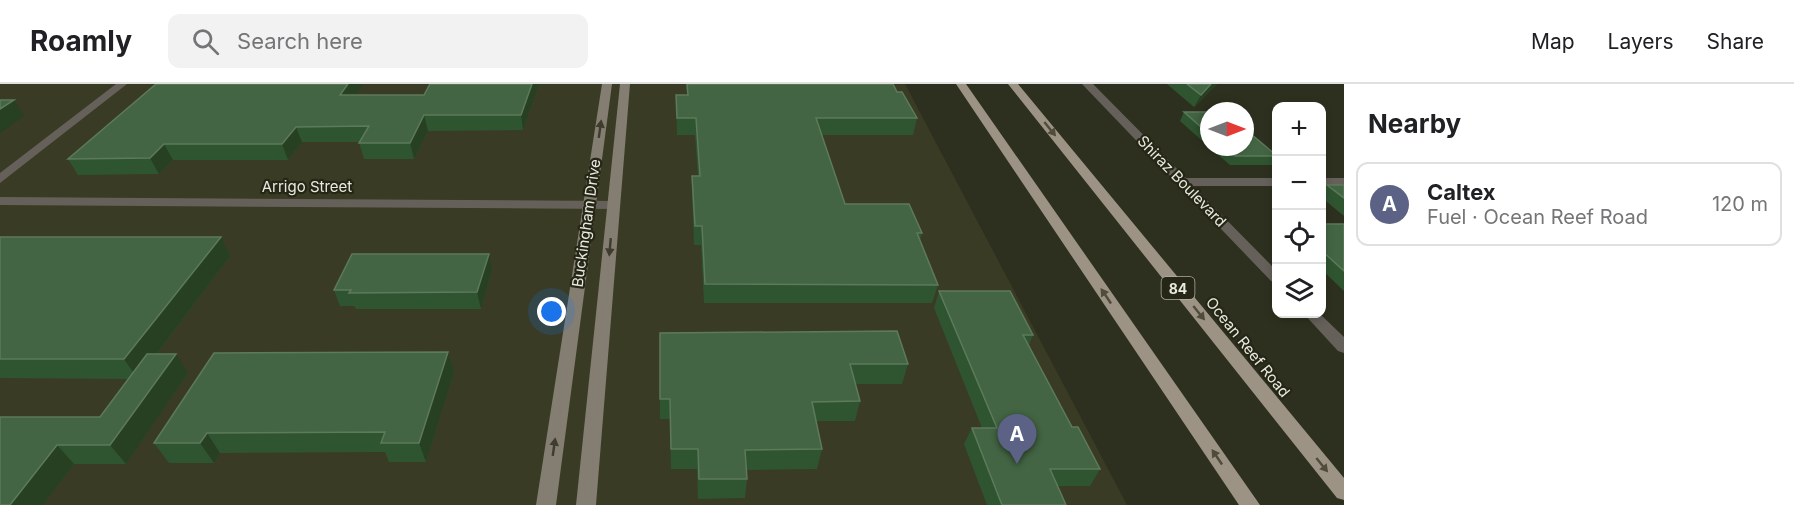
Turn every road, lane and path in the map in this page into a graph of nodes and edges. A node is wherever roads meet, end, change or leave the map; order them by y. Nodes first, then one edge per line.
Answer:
1 (122, 84) edge
2 (607, 84) edge
3 (625, 84) edge
4 (961, 84) edge
5 (1013, 84) edge
6 (1087, 84) edge
7 (0, 179) edge
8 (1183, 182) junction
9 (1272, 182) edge
10 (1326, 182) edge
11 (1344, 182) edge
12 (0, 201) edge
13 (589, 205) junction
14 (614, 205) junction
15 (1272, 274) edge
16 (1315, 318) edge
17 (1344, 347) edge
18 (1344, 492) edge
19 (546, 505) edge
20 (586, 505) edge
21 (1250, 505) edge

1 - 7 street
13 -> 2 street, Buckingham Drive
3 - 14 street, Buckingham Drive
21 -> 4 main road
5 -> 18 main road, Ocean Reef Road / 84
6 - 8 street, Shiraz Boulevard
8 - 9 street
8 - 15 street, Shiraz Boulevard
10 - 11 street
12 - 13 street, Arrigo Street
13 - 14 street, Arrigo Street
19 -> 13 street, Buckingham Drive
14 -> 20 street, Buckingham Drive
16 - 17 street

